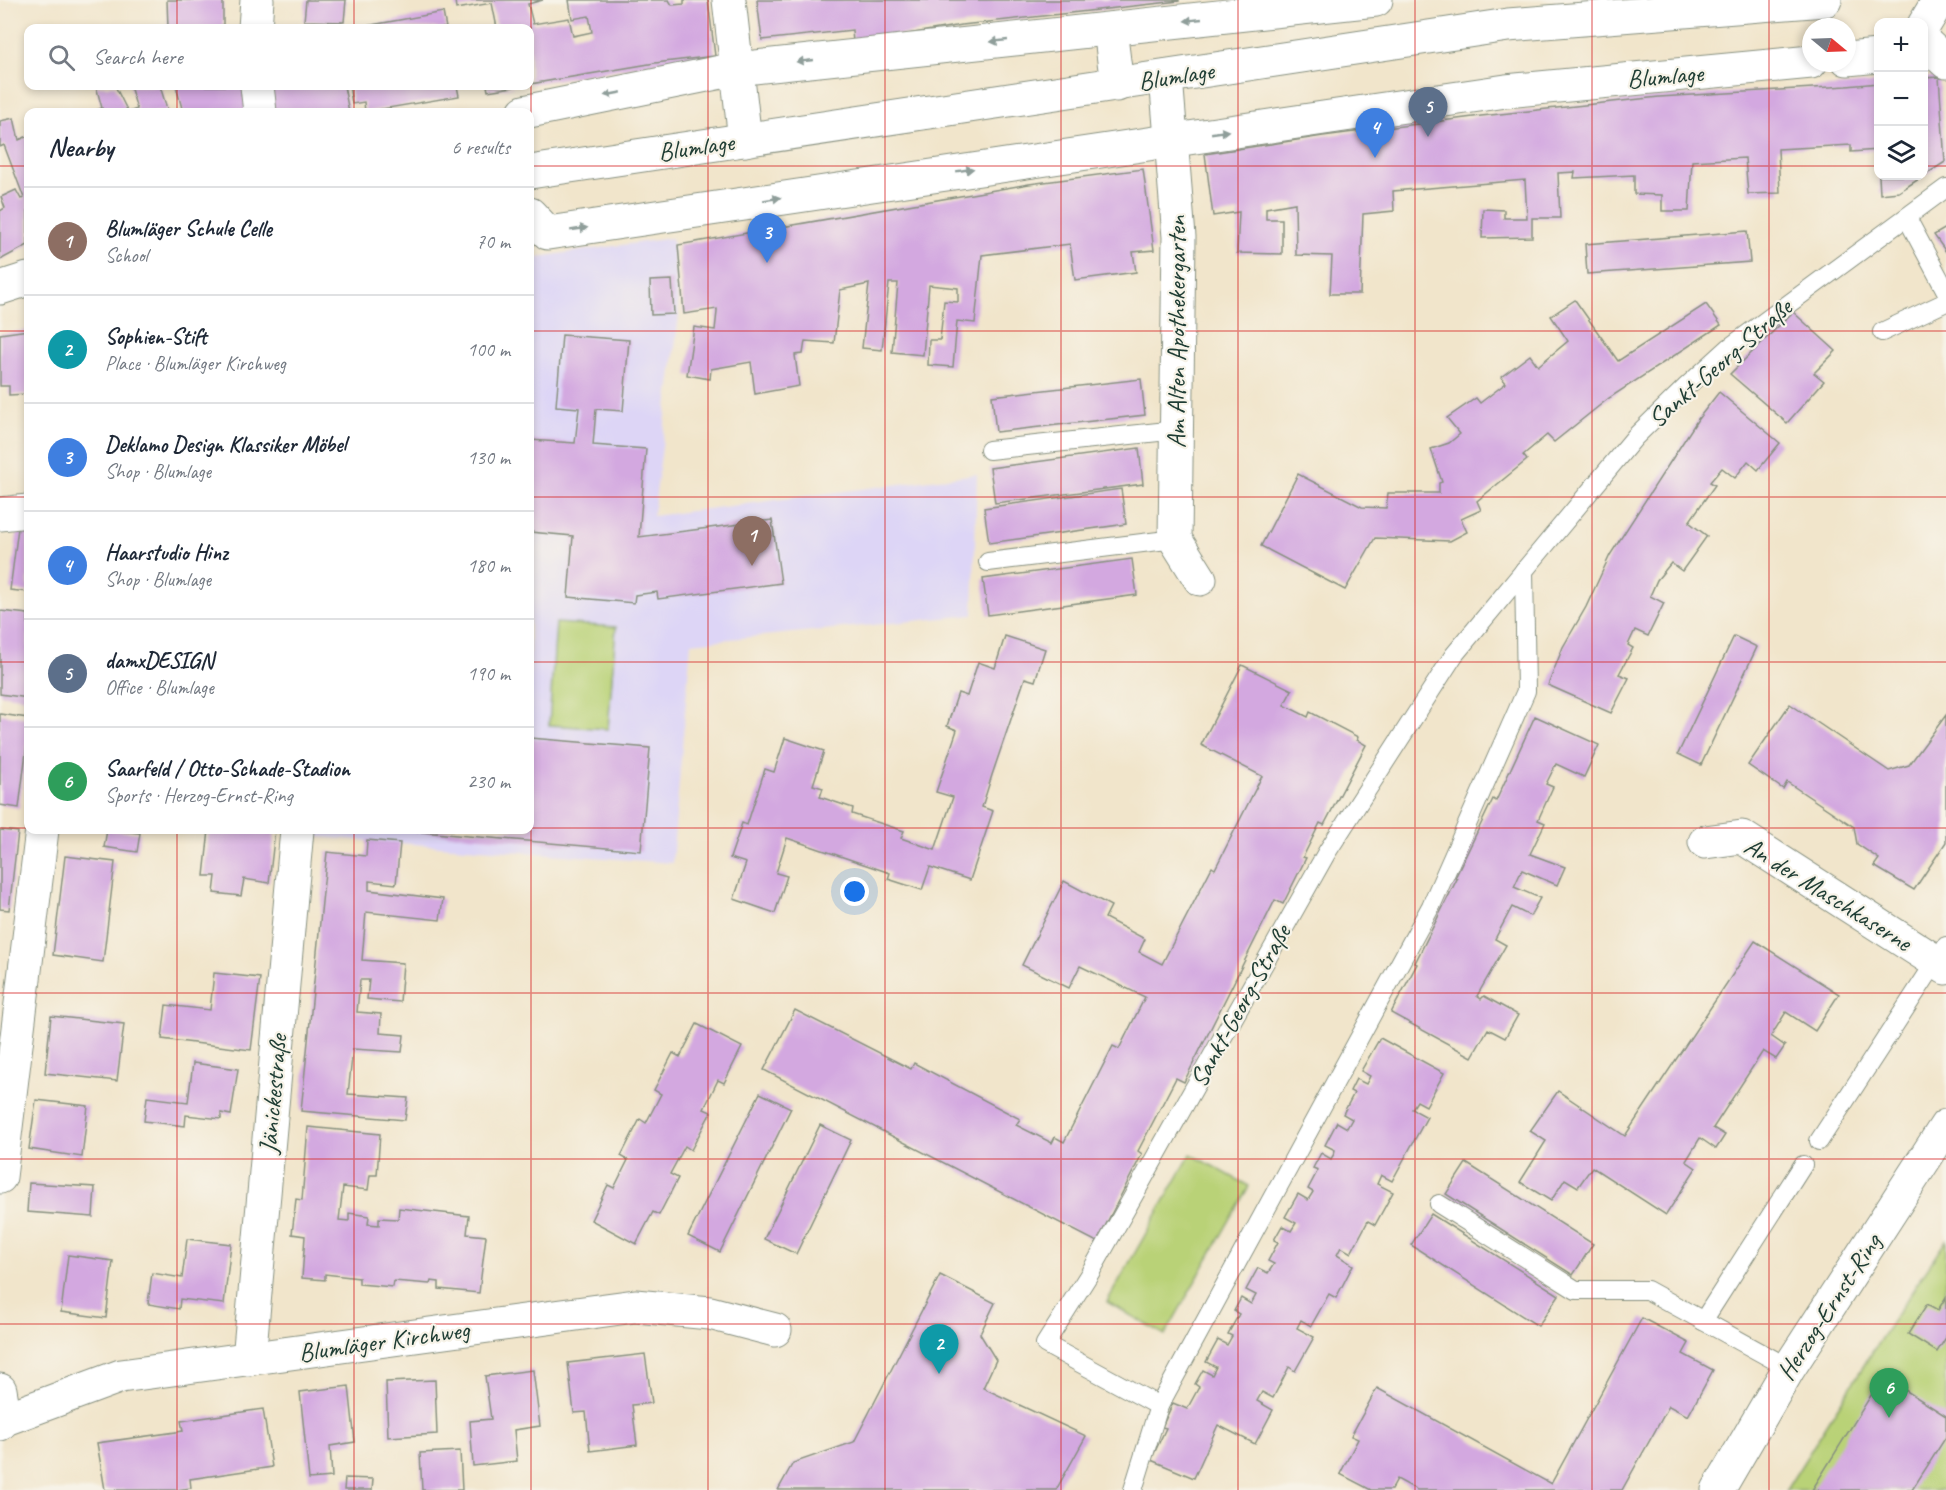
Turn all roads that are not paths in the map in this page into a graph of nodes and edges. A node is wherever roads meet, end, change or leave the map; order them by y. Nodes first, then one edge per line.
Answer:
1 (257, 0) edge
2 (729, 0) edge
3 (1376, 0) edge
4 (1825, 0) edge
5 (1939, 0) edge
6 (1647, 7) edge
7 (1927, 18) edge
8 (255, 24) edge
9 (1110, 29) junction
10 (1928, 46) edge
11 (1874, 56) edge
12 (1856, 58) edge
13 (1946, 62) edge
14 (1802, 63) edge
15 (736, 69) junction
16 (1166, 77) junction
17 (1117, 85) junction
18 (258, 90) edge
19 (260, 108) edge
20 (534, 110) edge
21 (1172, 139) junction
22 (745, 140) junction
23 (534, 171) edge
24 (1946, 188) edge
25 (534, 218) edge
26 (1908, 218) junction
27 (24, 280) edge
28 (0, 288) edge
29 (1946, 291) edge
30 (1946, 302) edge
31 (1882, 332) dead end
32 (1177, 430) junction
33 (989, 450) dead end
34 (24, 511) edge
35 (0, 514) edge
36 (1175, 539) junction
37 (988, 562) dead end
38 (1524, 570) junction
39 (1200, 579) dead end
40 (42, 834) edge
41 (297, 834) edge
42 (1705, 842) dead end
43 (1943, 959) edge
44 (1946, 1126) edge
45 (1819, 1141) dead end
46 (1803, 1165) dead end
47 (0, 1177) edge
48 (1439, 1204) dead end
49 (1703, 1321) junction
50 (775, 1330) dead end
51 (249, 1359) junction
52 (1789, 1368) junction
53 (1159, 1406) junction
54 (2, 1411) edge
55 (1133, 1490) edge
56 (1718, 1490) edge

1 - 8 street
2 - 15 street
3 -> 9 street, Blumlage
4 - 6 street, Blumlage
5 - 7 street
6 - 16 street, Blumlage
9 -> 15 street, Blumlage
9 - 17 street
10 - 13 street
11 - 12 street
21 -> 14 street, Blumlage
15 -> 20 street, Blumlage
15 - 22 street
16 - 17 street, Blumlage
16 - 21 street, Am Alten Apothekergarten
17 - 22 street, Blumlage
18 - 19 street
25 -> 21 street, Blumlage
21 - 32 street, Am Alten Apothekergarten
22 - 23 street, Blumlage
24 - 26 lane, Sankt-Georg-Straße
26 - 29 lane
26 - 38 lane, Sankt-Georg-Straße
27 - 28 street
30 - 31 lane
32 - 33 lane
32 - 36 street, Am Alten Apothekergarten
34 - 35 street
36 - 37 lane
36 - 39 street
38 - 53 lane
38 - 53 lane, Sankt-Georg-Straße
40 - 47 street
41 - 51 street, Jänickestraße
42 - 43 street, An der Maschkaserne
43 - 45 lane
44 - 52 street, Herzog-Ernst-Ring
46 - 49 lane
48 - 49 lane
49 - 52 lane
50 - 51 street, Blumläger Kirchweg
51 - 54 street, Blumläger Kirchweg
52 - 56 street, Herzog-Ernst-Ring
53 - 55 lane

